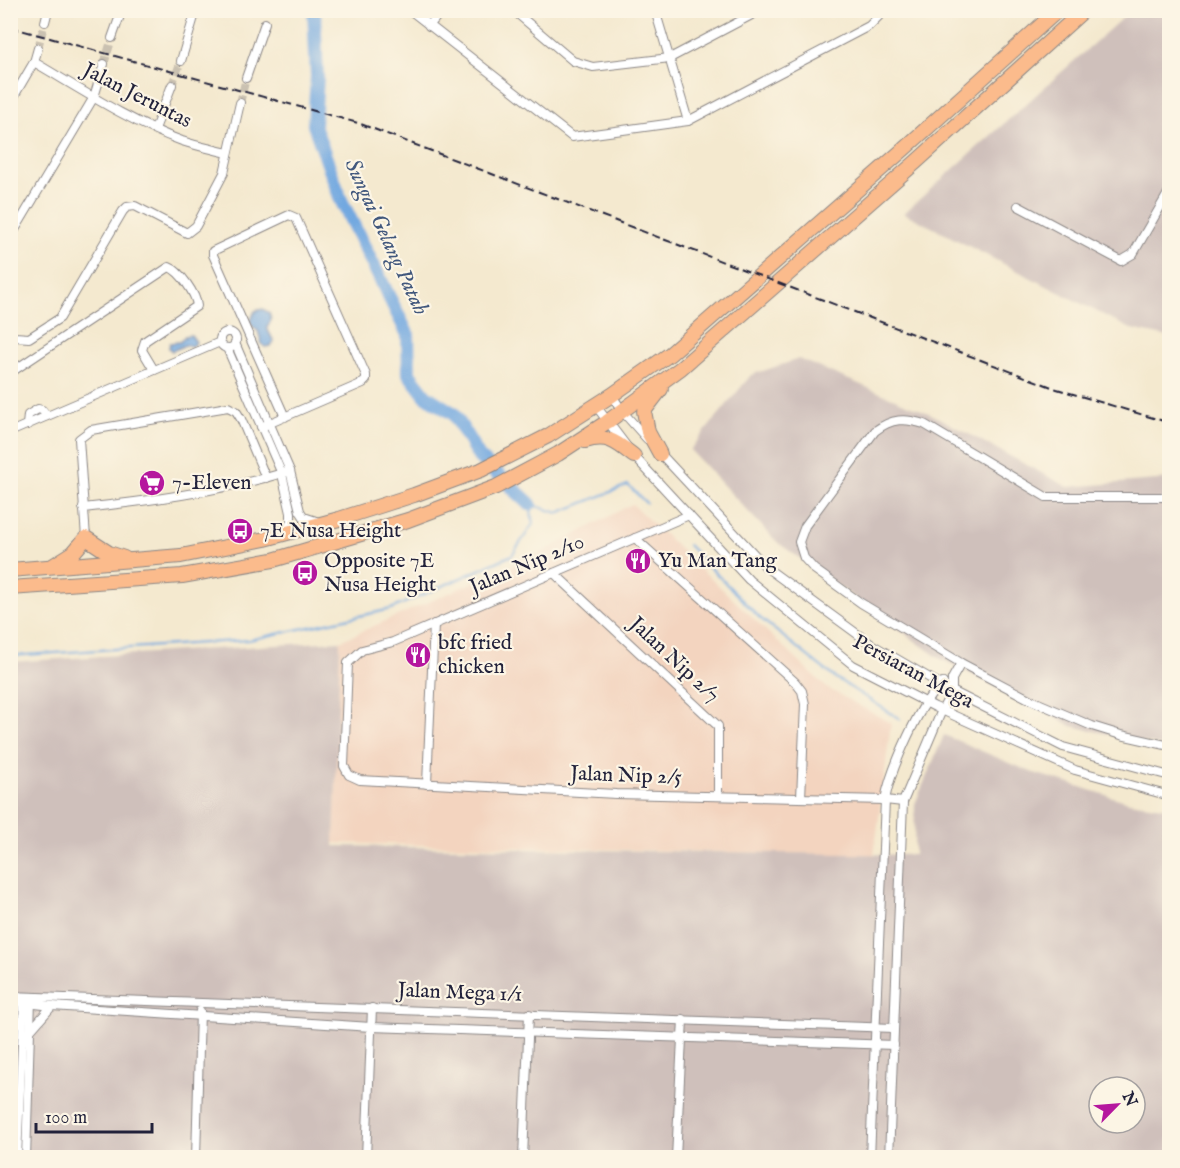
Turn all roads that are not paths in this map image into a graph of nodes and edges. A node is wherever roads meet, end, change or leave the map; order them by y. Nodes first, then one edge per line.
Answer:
1 (48, 10) edge
2 (122, 10) edge
3 (196, 10) edge
4 (410, 10) edge
5 (442, 10) edge
6 (513, 10) edge
7 (655, 10) edge
8 (761, 10) edge
9 (885, 10) edge
10 (1058, 10) edge
11 (1084, 10) edge
12 (45, 22) tunnel mouth
13 (265, 23) dead end
14 (429, 26) junction
15 (112, 38) tunnel mouth
16 (38, 48) tunnel mouth
17 (670, 58) junction
18 (34, 62) junction
19 (181, 62) tunnel mouth
20 (104, 64) tunnel mouth
21 (246, 78) tunnel mouth
22 (172, 85) tunnel mouth
23 (94, 97) junction
24 (10, 103) edge
25 (240, 103) tunnel mouth
26 (688, 121) junction
27 (155, 129) junction
28 (227, 153) junction
29 (1170, 190) edge
30 (1018, 206) dead end
31 (10, 238) edge
32 (10, 334) edge
33 (681, 368) junction
34 (154, 370) junction
35 (10, 373) edge
36 (612, 395) junction
37 (596, 406) junction
38 (622, 411) junction
39 (285, 417) junction
40 (607, 422) junction
41 (265, 425) junction
42 (10, 432) edge
43 (558, 454) junction
44 (660, 454) junction
45 (633, 456) junction
46 (286, 472) junction
47 (266, 478) junction
48 (1170, 497) edge
49 (83, 508) junction
50 (689, 515) junction
51 (324, 523) junction
52 (86, 538) junction
53 (635, 538) junction
54 (265, 539) junction
55 (132, 560) junction
56 (51, 566) junction
57 (10, 570) edge
58 (554, 573) junction
59 (10, 588) edge
60 (434, 624) junction
61 (961, 663) junction
62 (952, 679) junction
63 (941, 684) junction
64 (952, 691) junction
65 (926, 702) junction
66 (942, 710) junction
67 (1170, 746) edge
68 (350, 775) joint
69 (1170, 776) edge
70 (427, 784) junction
71 (718, 796) junction
72 (1170, 796) edge
73 (801, 798) junction
74 (885, 800) junction
75 (903, 802) junction
76 (10, 996) edge
77 (27, 1000) junction
78 (200, 1002) junction
79 (10, 1004) edge
80 (52, 1006) junction
81 (372, 1008) junction
82 (529, 1014) junction
83 (201, 1015) junction
84 (23, 1017) junction
85 (683, 1019) junction
86 (371, 1026) junction
87 (876, 1026) junction
88 (894, 1028) junction
89 (30, 1031) junction
90 (528, 1032) junction
91 (682, 1038) junction
92 (875, 1045) junction
93 (894, 1046) junction
94 (16, 1158) edge
95 (27, 1158) edge
96 (196, 1158) edge
97 (366, 1158) edge
98 (523, 1158) edge
99 (676, 1158) edge
100 (870, 1158) edge
101 (890, 1158) edge

1 - 12 street
2 - 15 street
3 - 19 street
4 - 14 street
5 - 14 street
6 - 17 street
7 - 17 street
8 - 17 street
9 - 26 street
10 - 36 main road
11 - 33 main road
13 - 21 street
14 - 26 street
16 - 18 street
17 - 26 street
18 - 23 street, Jalan Jeruntas
18 - 24 street
20 - 23 street
22 - 27 street
23 - 27 street, Jalan Jeruntas
23 - 31 street
25 - 28 street
27 - 28 street, Jalan Jeruntas
28 - 32 street
29 - 30 street
33 - 38 main road
33 - 44 main road
34 - 35 street
34 - 41 street
34 - 42 street
36 - 37 main road
36 - 38 street, Persiaran Mega
37 - 40 street, Persiaran Mega
37 - 51 main road
38 - 40 main road
38 - 44 street, Persiaran Mega
39 - 39 street
39 - 41 street
40 - 43 main road
40 - 45 street, Persiaran Mega
41 - 46 street
43 - 45 main road
43 - 59 main road
44 - 63 street, Persiaran Mega
45 - 50 street, Persiaran Mega
46 - 47 street
46 - 51 street
46 - 54 street
47 - 49 street
47 - 49 street
48 - 61 street
49 - 52 street
50 - 53 street, Jalan Nip 2/10
50 - 65 street, Persiaran Mega
51 - 54 main road
52 - 55 main road
52 - 56 main road
53 - 58 street, Jalan Nip 2/10
53 - 73 street
54 - 55 main road
55 - 56 main road
56 - 57 main road
58 - 60 street, Jalan Nip 2/10
58 - 71 street, Jalan Nip 2/7
60 - 68 street, Jalan Nip 2/10
60 - 70 street
61 - 62 street
61 - 67 street
62 - 63 street
62 - 64 street
63 - 64 street, Persiaran Mega
63 - 65 street
64 - 66 street
64 - 69 street, Persiaran Mega
65 - 66 street, Persiaran Mega
65 - 74 street
66 - 72 street, Persiaran Mega
66 - 75 street
68 - 70 street, Jalan Nip 2/5
70 - 71 street, Jalan Nip 2/5
71 - 73 street, Jalan Nip 2/5
73 - 74 street, Jalan Nip 2/5
74 - 75 street, Jalan Nip 2/5
74 - 87 street
75 - 88 street
76 - 77 street
77 - 78 street, Jalan Mega 1/1
77 - 79 street
77 - 80 street
77 - 84 street
77 - 89 street
78 - 81 street, Jalan Mega 1/1
78 - 83 street
79 - 84 street
80 - 83 street
80 - 89 street
81 - 82 street, Jalan Mega 1/1
81 - 86 street
82 - 85 street, Jalan Mega 1/1
82 - 90 street
83 - 86 street
83 - 96 street
84 - 94 street
85 - 87 street, Jalan Mega 1/1
85 - 91 street
86 - 90 street
86 - 97 street
87 - 88 street, Jalan Mega 1/1
87 - 92 street
88 - 93 street
89 - 95 street
90 - 91 street
90 - 98 street
91 - 92 street
91 - 99 street
92 - 93 street
92 - 100 street
93 - 101 street

